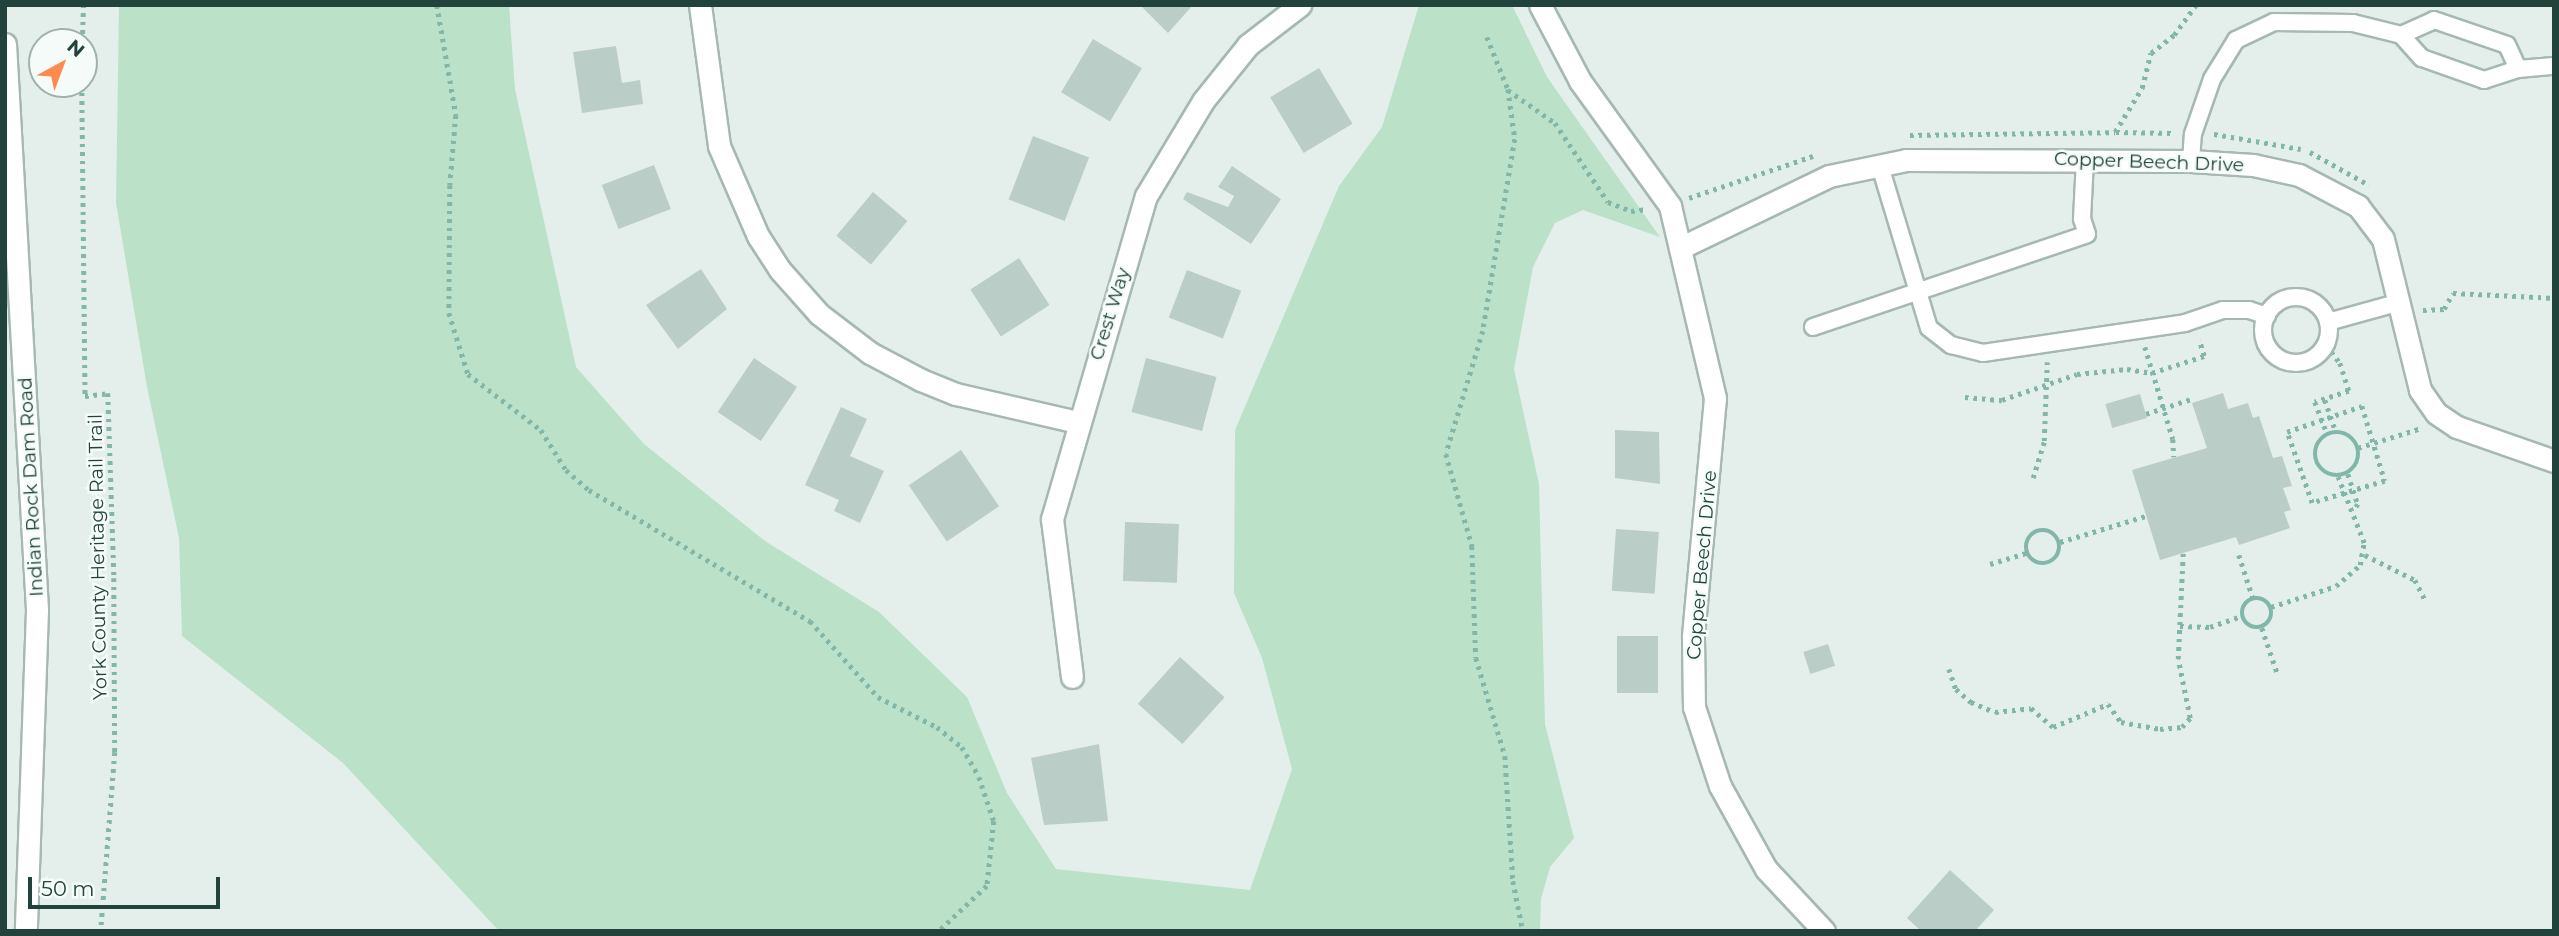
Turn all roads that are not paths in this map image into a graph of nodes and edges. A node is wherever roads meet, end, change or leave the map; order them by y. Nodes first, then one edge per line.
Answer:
1 (700, 5) edge
2 (1300, 5) edge
3 (1540, 5) edge
4 (2401, 35) junction
5 (5, 44) edge
6 (2554, 66) edge
7 (2518, 69) junction
8 (2085, 160) junction
9 (2191, 161) junction
10 (1880, 166) junction
11 (1680, 248) junction
12 (1917, 291) junction
13 (2401, 307) junction
14 (2267, 316) junction
15 (2328, 322) junction
16 (1813, 327) dead end
17 (1077, 422) junction
18 (2554, 460) edge
19 (1072, 677) dead end
20 (26, 931) edge
21 (1824, 931) edge

1 - 17 street
2 - 17 street, Crest Way
3 - 11 street, Copper Beech Drive
4 - 7 lane
4 - 7 lane
4 - 9 lane
5 - 20 street, Indian Rock Dam Road
6 - 7 lane
8 - 9 street, Copper Beech Drive
8 - 10 street, Copper Beech Drive
8 - 12 lane
9 - 13 street, Copper Beech Drive
10 - 11 street, Copper Beech Drive
10 - 12 lane
11 - 21 street, Copper Beech Drive
12 - 14 lane
12 - 16 lane
13 - 15 lane
13 - 18 street, Copper Beech Drive
14 - 15 lane
14 - 15 lane
17 - 19 street, Crest Way

